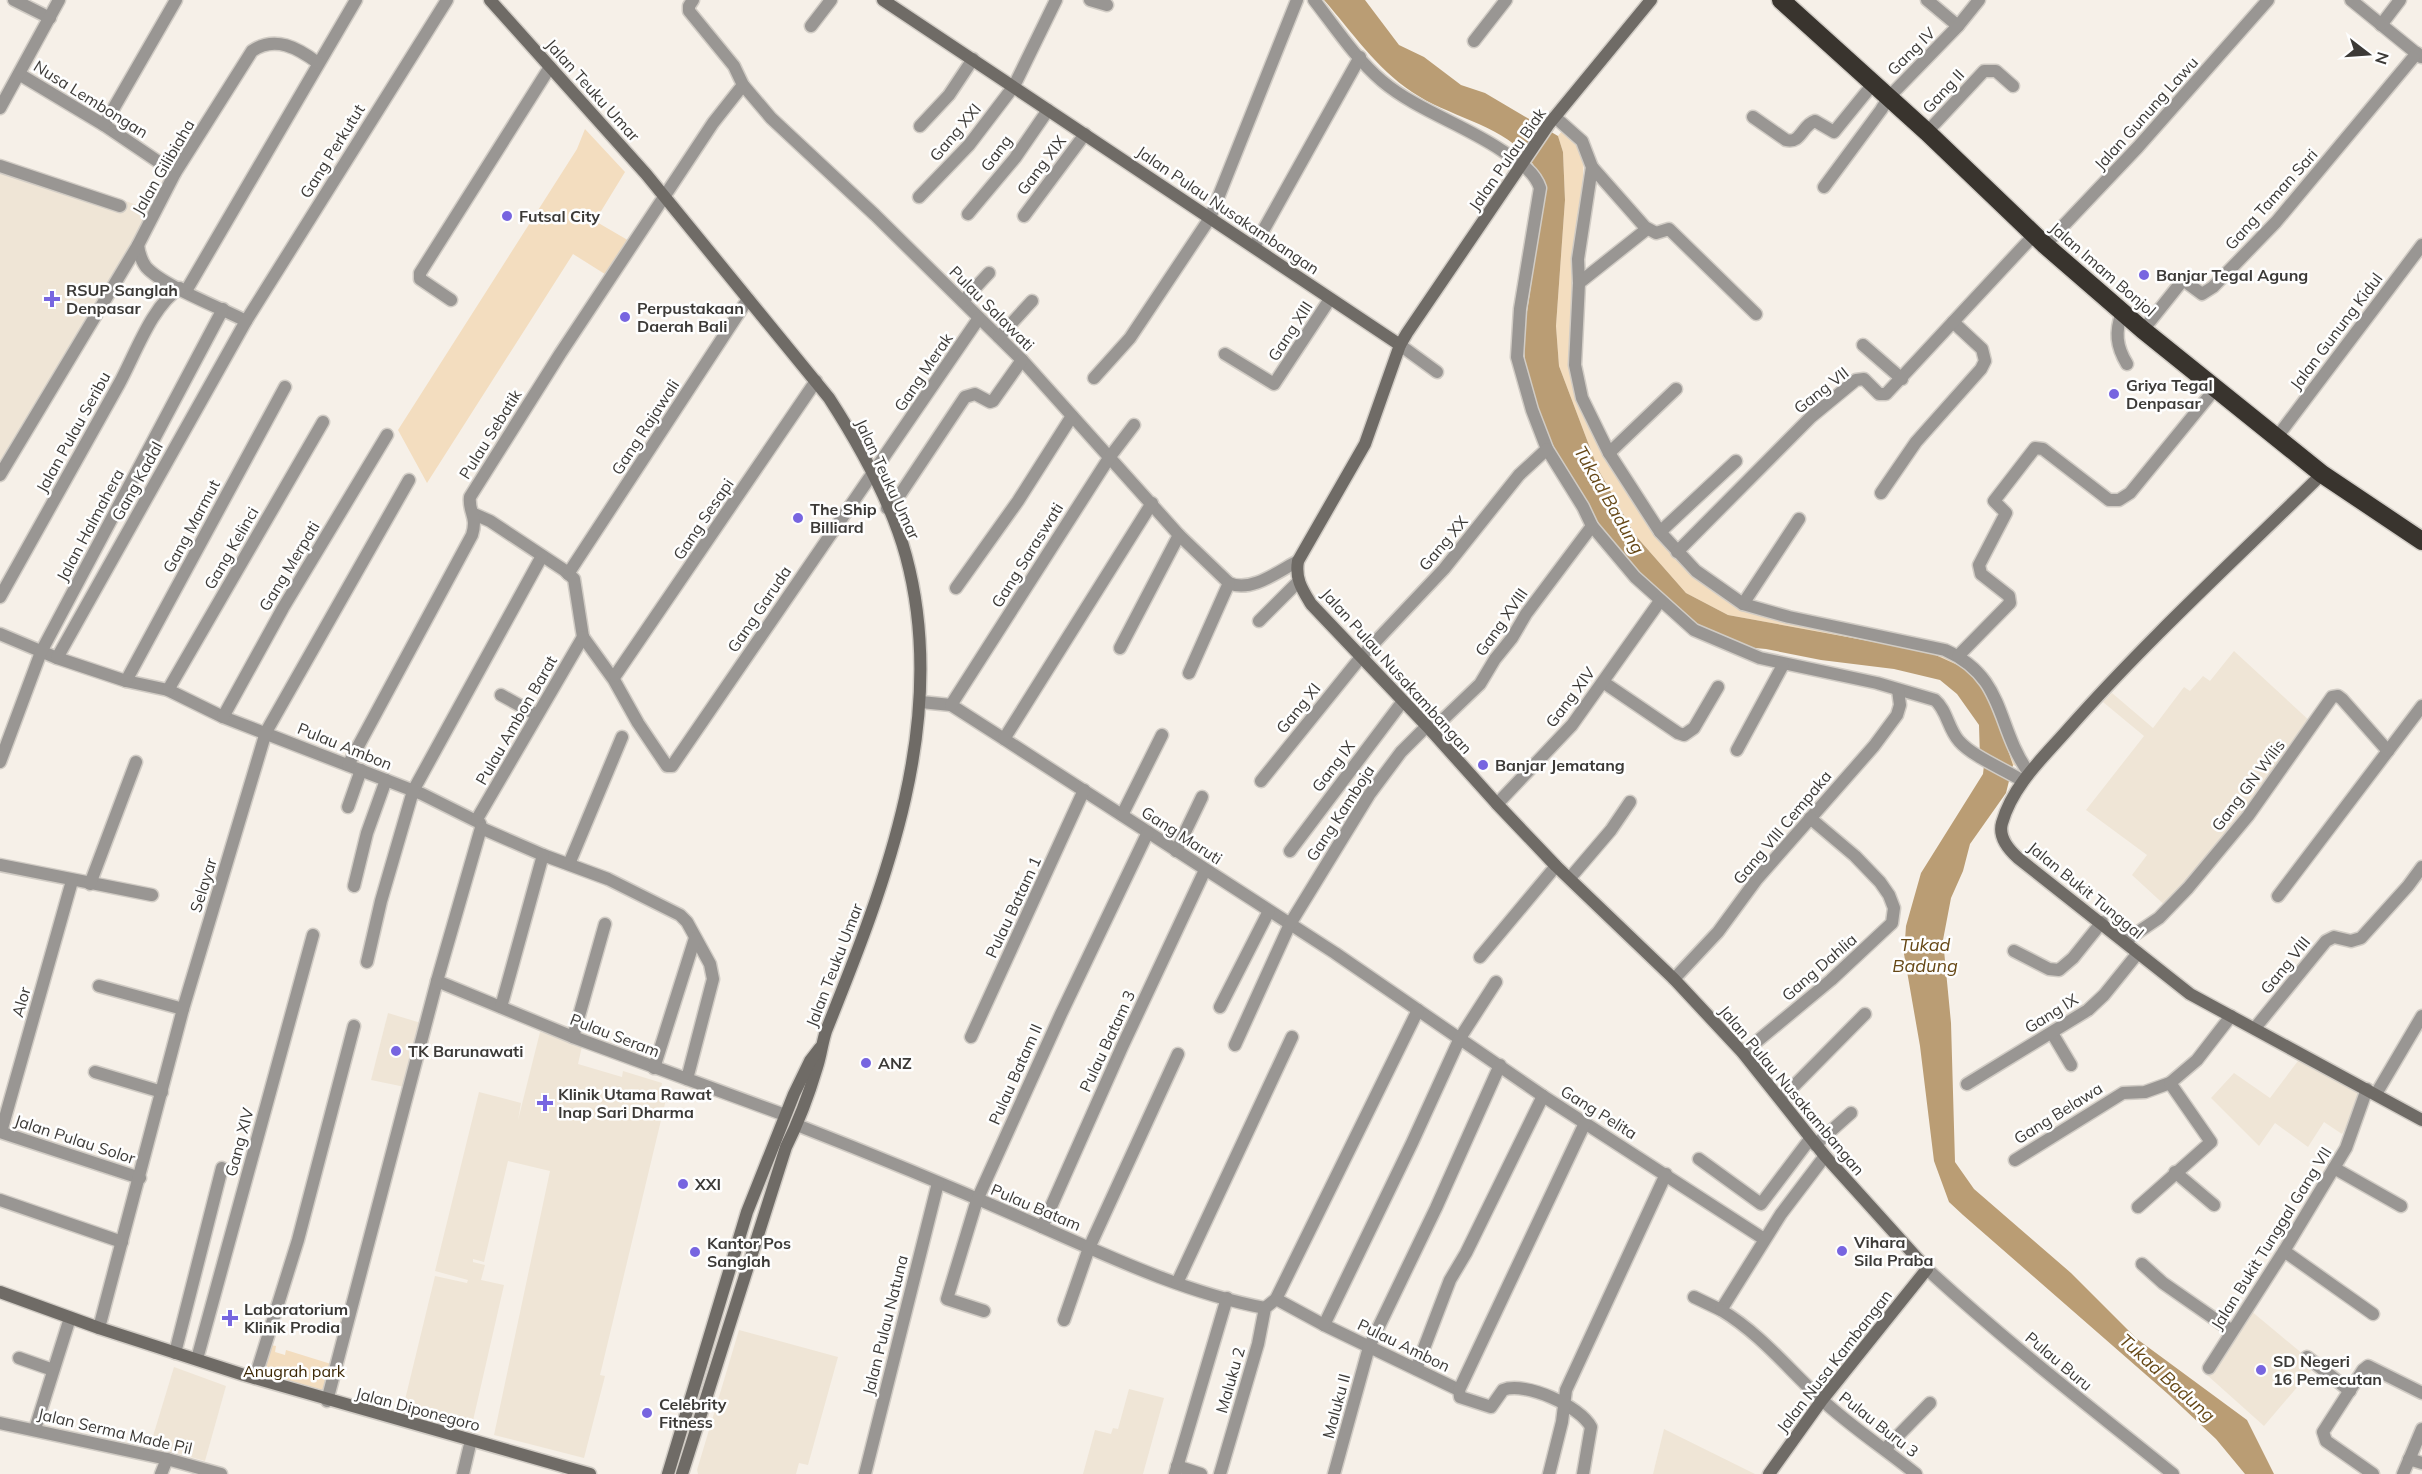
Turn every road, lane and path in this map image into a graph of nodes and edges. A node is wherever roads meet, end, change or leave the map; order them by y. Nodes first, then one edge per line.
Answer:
1 (14, 0) edge
2 (59, 0) edge
3 (176, 0) edge
4 (356, 0) edge
5 (447, 0) edge
6 (490, 0) edge
7 (693, 0) edge
8 (831, 0) edge
9 (883, 0) edge
10 (1056, 0) edge
11 (1090, 0) edge
12 (1297, 0) edge
13 (1314, 0) edge
14 (1506, 0) edge
15 (1651, 0) edge
16 (1781, 0) edge
17 (1927, 0) edge
18 (1979, 0) edge
19 (2268, 0) edge
20 (2351, 0) edge
21 (2400, 0) edge
22 (1107, 5) dead end
23 (50, 18) junction
24 (2381, 25) junction
25 (811, 26) dead end
26 (1958, 26) junction
27 (1474, 41) dead end
28 (2419, 56) edge
29 (1360, 57) junction
30 (973, 59) junction
31 (318, 63) junction
32 (550, 67) junction
33 (19, 74) junction
34 (1873, 84) junction
35 (743, 85) junction
36 (1014, 86) junction
37 (2013, 86) dead end
38 (1889, 97) junction
39 (0, 108) edge
40 (1048, 110) junction
41 (1753, 117) dead end
42 (1552, 120) junction
43 (104, 125) junction
44 (920, 126) dead end
45 (1927, 132) junction
46 (1085, 134) junction
47 (1524, 163) junction
48 (0, 166) edge
49 (1592, 167) junction
50 (175, 172) junction
51 (1824, 187) dead end
52 (920, 197) dead end
53 (664, 198) junction
54 (120, 206) dead end
55 (968, 214) dead end
56 (1024, 216) dead end
57 (1210, 218) junction
58 (1647, 229) junction
59 (2039, 240) junction
60 (138, 245) junction
61 (2422, 245) edge
62 (1254, 247) junction
63 (989, 273) dead end
64 (1579, 283) junction
65 (183, 290) junction
66 (748, 298) junction
67 (1330, 299) junction
68 (451, 300) dead end
69 (963, 301) junction
70 (1032, 301) dead end
71 (223, 309) junction
72 (2122, 312) junction
73 (1756, 314) dead end
74 (979, 318) junction
75 (246, 321) junction
76 (1953, 322) junction
77 (2143, 330) junction
78 (999, 338) junction
79 (1400, 345) junction
80 (1863, 345) dead end
81 (1225, 354) dead end
82 (1022, 360) junction
83 (2127, 364) dead end
84 (1437, 372) dead end
85 (1094, 378) dead end
86 (1902, 378) junction
87 (816, 381) junction
88 (285, 387) dead end
89 (1677, 389) dead end
90 (2215, 389) junction
91 (1071, 416) junction
92 (323, 422) dead end
93 (1134, 425) dead end
94 (387, 435) dead end
95 (2277, 437) junction
96 (1547, 449) junction
97 (1609, 453) junction
98 (1109, 458) junction
99 (1736, 461) dead end
100 (872, 474) junction
101 (2322, 474) junction
102 (0, 475) edge
103 (409, 480) dead end
104 (1881, 493) dead end
105 (1152, 503) junction
106 (887, 508) junction
107 (474, 514) junction
108 (1799, 519) dead end
109 (1592, 526) junction
110 (1660, 532) junction
111 (1179, 536) junction
112 (2420, 536) edge
113 (1677, 552) junction
114 (542, 556) junction
115 (1298, 561) junction
116 (568, 574) junction
117 (1298, 582) junction
118 (1229, 583) junction
119 (956, 588) dead end
120 (0, 597) edge
121 (1660, 601) junction
122 (1743, 604) junction
123 (1259, 621) dead end
124 (0, 634) edge
125 (583, 637) junction
126 (1120, 648) dead end
127 (41, 652) junction
128 (1958, 656) junction
129 (1361, 657) junction
130 (57, 658) junction
131 (1783, 665) junction
132 (1189, 674) dead end
133 (615, 676) dead end
134 (126, 681) junction
135 (1602, 682) junction
136 (1718, 687) dead end
137 (168, 690) junction
138 (1898, 690) junction
139 (501, 695) dead end
140 (1403, 701) junction
141 (921, 702) junction
142 (951, 705) junction
143 (2422, 706) edge
144 (537, 716) junction
145 (223, 717) junction
146 (1429, 728) junction
147 (266, 732) junction
148 (1162, 735) dead end
149 (622, 738) dead end
150 (1004, 739) junction
151 (1737, 750) dead end
152 (2388, 751) junction
153 (0, 762) edge
154 (136, 762) dead end
155 (348, 765) junction
156 (361, 771) junction
157 (2022, 777) junction
158 (386, 780) junction
159 (1261, 781) dead end
160 (1084, 790) junction
161 (412, 791) junction
162 (1202, 797) dead end
163 (1630, 802) dead end
164 (1497, 804) junction
165 (348, 807) dead end
166 (1122, 815) junction
167 (1810, 818) junction
168 (479, 824) junction
169 (1148, 832) junction
170 (1176, 851) junction
171 (1290, 851) dead end
172 (543, 855) junction
173 (569, 864) junction
174 (0, 865) edge
175 (1556, 866) junction
176 (2422, 867) edge
177 (1205, 870) junction
178 (1570, 878) junction
179 (72, 881) junction
180 (90, 884) junction
181 (354, 886) dead end
182 (152, 895) dead end
183 (2278, 896) dead end
184 (1269, 911) junction
185 (2102, 922) junction
186 (605, 924) dead end
187 (1290, 924) junction
188 (313, 935) dead end
189 (695, 938) junction
190 (2125, 941) junction
191 (2014, 951) dead end
192 (2138, 953) junction
193 (1480, 957) dead end
194 (367, 962) dead end
195 (1674, 979) junction
196 (436, 981) junction
197 (1496, 982) dead end
198 (99, 986) dead end
199 (501, 1007) junction
200 (1220, 1007) dead end
201 (183, 1009) junction
202 (1419, 1010) junction
203 (1865, 1014) dead end
204 (2231, 1016) junction
205 (2422, 1016) edge
206 (354, 1026) dead end
207 (2255, 1028) junction
208 (2052, 1033) junction
209 (573, 1037) junction
210 (971, 1037) dead end
211 (1292, 1037) dead end
212 (1460, 1038) junction
213 (1235, 1045) dead end
214 (821, 1047) junction
215 (1743, 1053) junction
216 (1178, 1054) dead end
217 (1500, 1065) junction
218 (2072, 1065) dead end
219 (654, 1068) junction
220 (95, 1072) dead end
221 (687, 1079) junction
222 (2170, 1083) junction
223 (1967, 1084) dead end
224 (162, 1092) junction
225 (2372, 1092) junction
226 (1543, 1096) junction
227 (1781, 1099) junction
228 (1851, 1113) dead end
229 (785, 1115) junction
230 (2422, 1120) edge
231 (1585, 1123) junction
232 (797, 1125) junction
233 (1, 1132) edge
234 (778, 1132) junction
235 (791, 1138) junction
236 (1813, 1142) junction
237 (1824, 1156) junction
238 (1699, 1159) dead end
239 (2015, 1160) dead end
240 (222, 1168) dead end
241 (2334, 1168) junction
242 (2175, 1172) junction
243 (1666, 1174) junction
244 (140, 1178) junction
245 (938, 1183) junction
246 (0, 1200) edge
247 (977, 1200) junction
248 (2214, 1205) dead end
249 (2401, 1206) dead end
250 (2138, 1207) dead end
251 (1042, 1227) junction
252 (1764, 1239) junction
253 (123, 1242) junction
254 (1089, 1248) junction
255 (2284, 1251) junction
256 (2142, 1264) dead end
257 (1927, 1269) junction
258 (1177, 1283) junction
259 (0, 1292) edge
260 (1227, 1298) junction
261 (1694, 1298) dead end
262 (1276, 1299) junction
263 (1265, 1308) junction
264 (1721, 1310) junction
265 (984, 1311) dead end
266 (2373, 1314) dead end
267 (70, 1318) junction
268 (1064, 1320) dead end
269 (1324, 1325) junction
270 (99, 1328) junction
271 (2232, 1331) junction
272 (1369, 1347) junction
273 (175, 1353) junction
274 (2307, 1357) dead end
275 (19, 1359) dead end
276 (197, 1359) junction
277 (2209, 1368) dead end
278 (1416, 1369) junction
279 (53, 1370) junction
280 (255, 1378) junction
281 (1459, 1390) junction
282 (2350, 1391) junction
283 (2422, 1393) edge
284 (1822, 1400) junction
285 (327, 1401) junction
286 (1563, 1402) junction
287 (1930, 1403) dead end
288 (0, 1423) edge
289 (35, 1429) junction
290 (2422, 1429) edge
291 (471, 1440) junction
292 (1885, 1449) junction
293 (167, 1459) junction
294 (2409, 1459) junction
295 (2422, 1463) edge
296 (1176, 1470) edge
297 (161, 1474) edge
298 (221, 1474) edge
299 (463, 1474) edge
300 (590, 1474) edge
301 (668, 1474) edge
302 (682, 1474) edge
303 (865, 1474) edge
304 (1201, 1474) edge
305 (1220, 1474) edge
306 (1334, 1474) edge
307 (1549, 1474) edge
308 (1584, 1474) edge
309 (1769, 1474) edge
310 (1916, 1474) edge
311 (2174, 1474) edge
312 (2373, 1474) edge
313 (2403, 1474) edge

1 - 23 street
2 - 23 street
3 - 43 street
4 - 31 street, Jalan Pulau Seribu
5 - 75 street, Gang Perkutut
6 - 32 street, Jalan Teuku Umar
7 - 35 street, Pulau Salawati
8 - 25 street
9 - 30 street, Jalan Pulau Nusakambangan
10 - 36 street, Gang XXI
11 - 22 street
12 - 57 street
13 - 29 street
14 - 27 street
15 - 42 street, Jalan Pulau Biak
16 - 34 highway, Jalan Imam Bonjol
17 - 26 street
18 - 26 street, Gang IV
19 - 59 street, Jalan Gunung Lawu
20 - 24 street
21 - 24 street
23 - 33 street
24 - 28 street
26 - 38 street, Gang IV
28 - 77 street, Gang Taman Sari
29 - 47 street
29 - 62 street
30 - 36 street, Jalan Pulau Nusakambangan
30 - 44 street
31 - 50 street, Jalan Gilibiaha
31 - 65 street, Jalan Pulau Seribu
32 - 53 street, Jalan Teuku Umar
32 - 68 street
33 - 39 street
33 - 43 street, Nusa Lembongan
34 - 38 highway, Jalan Imam Bonjol
34 - 41 street
35 - 53 street, Pulau Sebatik
35 - 69 street, Pulau Salawati
36 - 40 street, Jalan Pulau Nusakambangan
36 - 52 street, Gang XXI
37 - 45 street, Gang II
38 - 45 highway, Jalan Imam Bonjol
38 - 51 street, Gang IV
40 - 46 street, Jalan Pulau Nusakambangan
40 - 55 street, Gang
42 - 47 street, Jalan Pulau Biak
42 - 49 street
43 - 50 street, Nusa Lembongan
45 - 59 highway, Jalan Imam Bonjol
46 - 56 street, Gang XIX
46 - 57 street, Jalan Pulau Nusakambangan
47 - 79 street, Jalan Pulau Biak
47 - 96 street
48 - 54 street
49 - 58 street
49 - 64 street
50 - 60 street, Jalan Gilibiaha
53 - 66 street, Jalan Teuku Umar
53 - 107 street, Pulau Sebatik
57 - 62 street, Jalan Pulau Nusakambangan
57 - 85 street
58 - 64 street
58 - 73 street
59 - 72 highway, Jalan Imam Bonjol
59 - 76 street, Gang VII
60 - 65 street
60 - 102 street, Jalan Gilibiaha
61 - 95 street, Jalan Gunung Kidul
62 - 67 street, Jalan Pulau Nusakambangan
63 - 69 street
64 - 97 street
65 - 71 street
65 - 120 street, Jalan Pulau Seribu
66 - 87 street, Jalan Teuku Umar
66 - 116 street, Gang Rajawali
67 - 79 street, Jalan Pulau Nusakambangan
67 - 81 street, Gang XIII
69 - 74 street, Pulau Salawati
70 - 78 street
71 - 75 street
71 - 127 street, Jalan Halmahera
72 - 77 highway, Jalan Imam Bonjol
72 - 83 street
74 - 78 street, Pulau Salawati
74 - 100 street, Gang Merak
75 - 130 street, Gang Kadal
76 - 86 street, Gang VII
76 - 104 street
77 - 90 highway, Jalan Imam Bonjol
78 - 82 street, Pulau Salawati
79 - 84 street
79 - 115 street
80 - 86 street
82 - 91 street, Pulau Salawati
82 - 106 street
86 - 113 street, Gang VII
87 - 100 street, Jalan Teuku Umar
87 - 133 street, Gang Sesapi
88 - 134 street, Gang Marmut
89 - 97 street
90 - 95 highway, Jalan Imam Bonjol
90 - 128 street
91 - 98 street, Pulau Salawati
91 - 119 street
92 - 137 street, Gang Kelinci
93 - 98 street, Gang Saraswati
94 - 145 street, Gang Merpati
95 - 101 highway, Jalan Imam Bonjol
96 - 109 street
96 - 129 street, Gang XX
97 - 110 street
98 - 105 street, Pulau Salawati
98 - 142 street, Gang Saraswati
99 - 110 street
100 - 106 street, Jalan Teuku Umar
100 - 125 street, Gang Garuda
101 - 112 highway, Jalan Imam Bonjol
101 - 157 street, Jalan Bukit Tunggal
103 - 147 street, Selayar
105 - 111 street, Pulau Salawati
105 - 150 street
106 - 141 street, Jalan Teuku Umar
107 - 114 street
107 - 155 street, Pulau Sebatik
108 - 122 street
109 - 121 street
109 - 146 street, Gang XVIII
110 - 113 street
111 - 118 street, Pulau Salawati
111 - 126 street
113 - 122 street
114 - 116 street
114 - 161 street
115 - 117 street
115 - 118 street
116 - 125 street
117 - 123 street
117 - 129 street, Jalan Pulau Nusakambangan
118 - 132 street
121 - 131 street
121 - 135 street, Gang XIV
122 - 128 street
124 - 127 street
125 - 144 street, Pulau Ambon Barat
127 - 130 street, Pulau Ambon
127 - 153 street, Jalan Halmahera
128 - 157 street
129 - 140 street, Jalan Pulau Nusakambangan
129 - 159 street, Gang XI
130 - 134 street, Pulau Ambon
131 - 138 street
131 - 151 street
134 - 137 street, Pulau Ambon
135 - 136 street
135 - 164 street, Gang XIV
137 - 145 street, Pulau Ambon
138 - 157 street
138 - 167 street, Gang VIII Cempaka
139 - 144 street
140 - 146 street, Jalan Pulau Nusakambangan
140 - 171 street, Gang IX
141 - 142 street, Gang Maruti
141 - 214 street, Jalan Teuku Umar
142 - 150 street, Gang Maruti
143 - 152 street
144 - 168 street, Pulau Ambon Barat
145 - 147 street, Pulau Ambon
146 - 164 street, Jalan Pulau Nusakambangan
146 - 187 street, Gang Kamboja
147 - 155 street, Pulau Ambon
147 - 201 street, Selayar
148 - 166 street
149 - 173 street
150 - 160 street, Gang Maruti
152 - 183 street
152 - 190 street, Gang GN Wilis
154 - 180 street
155 - 156 street, Pulau Ambon
156 - 158 street, Pulau Ambon
156 - 165 street
157 - 185 street, Jalan Bukit Tunggal
158 - 161 street, Pulau Ambon
158 - 181 street
160 - 166 street, Gang Maruti
160 - 210 street, Pulau Batam 1
161 - 168 street, Pulau Ambon
161 - 194 street
162 - 170 street
163 - 178 street
164 - 175 street, Jalan Pulau Nusakambangan
166 - 169 street, Gang Maruti
167 - 195 street, Gang VIII Cempaka
167 - 215 street, Gang Dahlia
168 - 172 street, Pulau Ambon
168 - 196 street
169 - 170 street, Gang Maruti
169 - 247 street, Pulau Batam II
170 - 177 street, Gang Maruti
172 - 173 street, Pulau Ambon
172 - 199 street
173 - 189 street, Pulau Ambon
174 - 179 street
175 - 178 street, Jalan Pulau Nusakambangan
175 - 193 street
176 - 207 street, Gang VIII
177 - 184 street, Gang Maruti
177 - 251 street, Pulau Batam 3
178 - 195 street, Jalan Pulau Nusakambangan
179 - 180 street
179 - 233 street, Alor
180 - 182 street
184 - 187 street, Gang Maruti
184 - 200 street
185 - 190 street, Jalan Bukit Tunggal
185 - 191 street
186 - 209 street
187 - 202 street, Gang Maruti
187 - 213 street, Gang Kamboja
188 - 276 street, Gang XIV
189 - 219 street
189 - 221 street, Pulau Ambon
190 - 192 street, Jalan Bukit Tunggal
192 - 204 street, Jalan Bukit Tunggal
192 - 208 street, Gang IX
195 - 215 street, Jalan Pulau Nusakambangan
196 - 199 street, Pulau Seram
196 - 285 street
197 - 212 street
198 - 201 street
199 - 209 street, Pulau Seram
201 - 224 street, Selayar
202 - 212 street, Gang Pelita
202 - 262 street
203 - 227 street
204 - 207 street, Jalan Bukit Tunggal
204 - 222 street, Gang Belawa
205 - 225 street, Jalan Bukit Tunggal Gang VII
206 - 280 street
207 - 225 street, Jalan Bukit Tunggal
208 - 218 street
208 - 223 street, Gang IX
209 - 219 street, Pulau Seram
211 - 258 street
212 - 217 street, Gang Pelita
212 - 269 street
214 - 229 street, Jalan Teuku Umar
214 - 232 street, Jalan Teuku Umar
215 - 227 street, Jalan Pulau Nusakambangan
216 - 254 street
217 - 226 street, Gang Pelita
217 - 272 street, Maluku II
219 - 221 street, Pulau Seram
220 - 224 street
221 - 229 street, Pulau Seram
222 - 239 street, Gang Belawa
222 - 242 street
224 - 244 street, Selayar
225 - 230 street, Jalan Bukit Tunggal
225 - 241 street, Jalan Bukit Tunggal Gang VII
226 - 231 street, Gang Pelita
226 - 278 street
227 - 236 street, Jalan Pulau Nusakambangan
228 - 236 street
229 - 234 street, Jalan Teuku Umar
231 - 243 street, Gang Pelita
231 - 281 street
232 - 235 street, Jalan Teuku Umar
232 - 245 street, Pulau Batam
233 - 244 street, Jalan Pulau Solor
234 - 235 street
234 - 301 street, Jalan Teuku Umar
235 - 302 street, Jalan Teuku Umar
236 - 237 street, Jalan Pulau Nusakambangan
236 - 238 street
237 - 252 street
237 - 257 street, Jalan Pulau Nusakambangan
240 - 273 street, Gang XIV
241 - 249 street
241 - 255 street, Jalan Bukit Tunggal Gang VII
242 - 248 street
242 - 250 street
243 - 252 street, Gang Pelita
243 - 286 street
244 - 253 street, Selayar
245 - 247 street, Pulau Batam
245 - 303 street, Jalan Pulau Natuna
246 - 253 street
247 - 251 street, Pulau Batam
247 - 265 street, Pulau Batam II
251 - 254 street, Pulau Batam
252 - 264 street
253 - 270 street, Selayar
254 - 258 street, Pulau Batam
254 - 268 street
255 - 266 street
255 - 271 street, Jalan Bukit Tunggal Gang VII
256 - 271 street
257 - 284 street, Jalan Nusa Kambangan
257 - 311 street, Pulau Buru
258 - 260 street, Pulau Batam
259 - 267 street, Jalan Diponegoro
260 - 263 street, Pulau Batam
260 - 296 street
261 - 264 street, Pulau Buru 3
262 - 263 street
262 - 269 street, Pulau Ambon
263 - 305 street, Maluku 2
264 - 284 street, Pulau Buru 3
267 - 270 street, Jalan Diponegoro
267 - 279 street
269 - 272 street, Pulau Ambon
270 - 273 street, Jalan Diponegoro
271 - 277 street, Jalan Bukit Tunggal Gang VII
272 - 278 street, Pulau Ambon
272 - 306 street, Maluku II
273 - 276 street, Jalan Diponegoro
274 - 282 street
275 - 279 street
276 - 280 street, Jalan Diponegoro
278 - 281 street, Pulau Ambon
279 - 289 street
280 - 285 street, Jalan Diponegoro
281 - 286 street, Pulau Ambon
282 - 283 street
282 - 312 street
284 - 292 street, Pulau Buru 3
284 - 309 street, Jalan Nusa Kambangan
285 - 291 street, Jalan Diponegoro
286 - 307 street
286 - 308 street, Pulau Ambon
287 - 292 street
288 - 289 street, Jalan Serma Made Pil
289 - 293 street, Jalan Serma Made Pil
290 - 294 street
291 - 299 street
291 - 300 street, Jalan Diponegoro
292 - 310 street, Pulau Buru 3
293 - 297 street
293 - 298 street, Jalan Serma Made Pil
294 - 295 street
294 - 313 street
296 - 304 street

